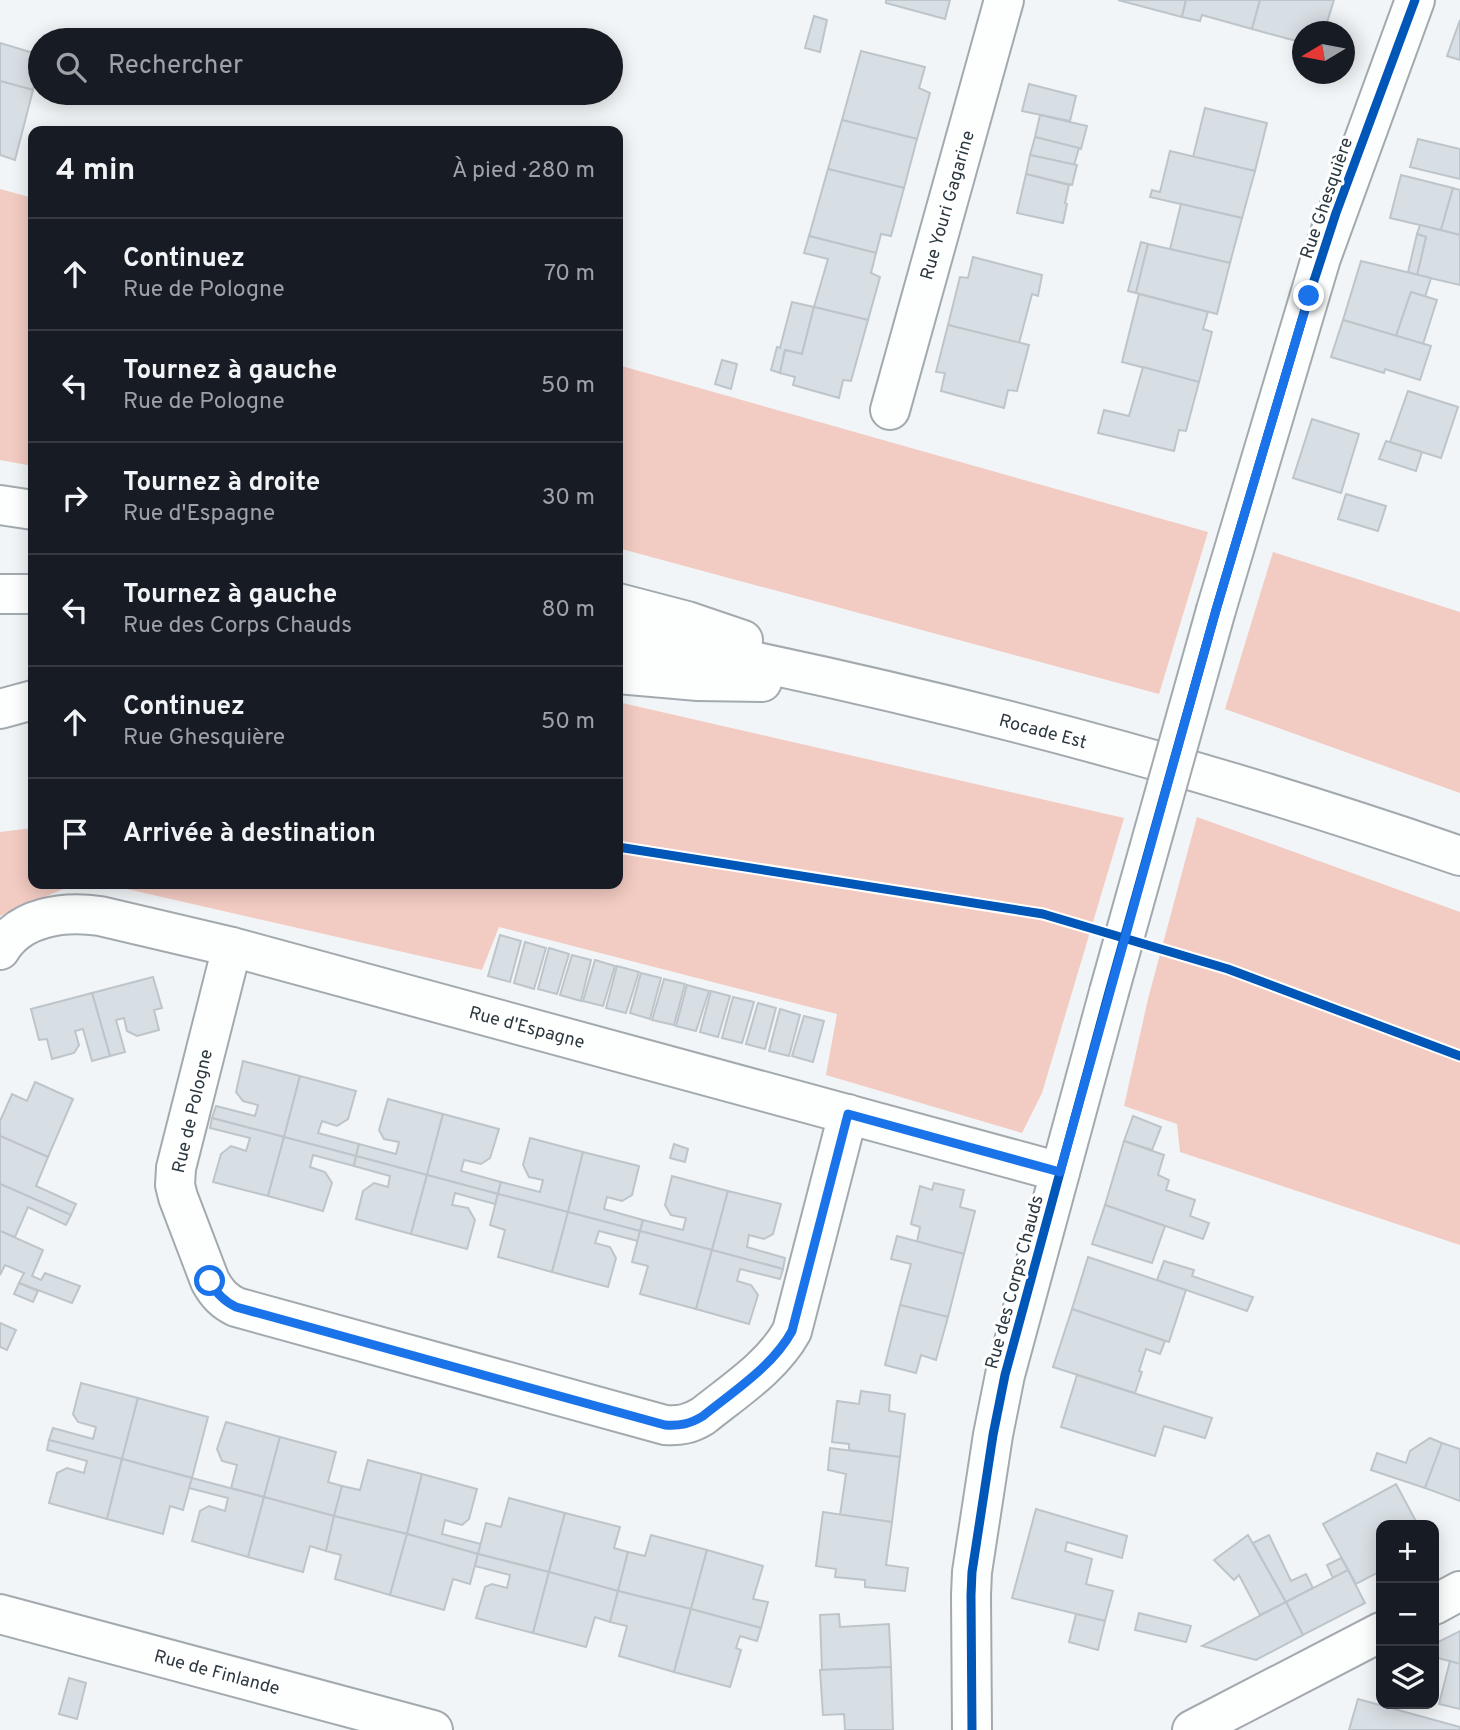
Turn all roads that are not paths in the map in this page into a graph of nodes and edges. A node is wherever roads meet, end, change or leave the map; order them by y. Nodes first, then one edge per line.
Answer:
1 (1004, 0) edge
2 (1415, 0) edge
3 (890, 410) dead end
4 (0, 505) edge
5 (28, 509) edge
6 (0, 594) edge
7 (28, 594) edge
8 (623, 604) edge
9 (1216, 610) joint
10 (623, 638) edge
11 (623, 674) edge
12 (849, 683) junction
13 (28, 701) edge
14 (0, 709) edge
15 (1460, 856) edge
16 (232, 947) junction
17 (0, 950) edge
18 (848, 1114) junction
19 (1060, 1172) junction
20 (1460, 1591) edge
21 (1439, 1602) edge
22 (0, 1614) edge
23 (1376, 1635) edge
24 (433, 1730) edge
25 (972, 1730) edge
26 (1192, 1730) edge

1 - 3 main road, Rue Youri Gagarine
2 - 9 main road, Rue Ghesquière
4 - 5 main road
6 - 7 main road
8 - 12 main road
9 - 19 main road, Rue des Corps Chauds, bridge
10 - 12 main road, Rocade Est
11 - 12 main road
12 - 15 main road, Rocade Est
13 - 14 main road
16 - 17 main road, Rue d'Espagne
16 - 18 main road, Rue d'Espagne
16 - 18 main road, Rue de Pologne
18 - 19 main road, Rue d'Espagne
19 - 25 main road, Rue des Corps Chauds
20 - 21 main road
22 - 24 main road, Rue de Finlande
23 - 26 main road

